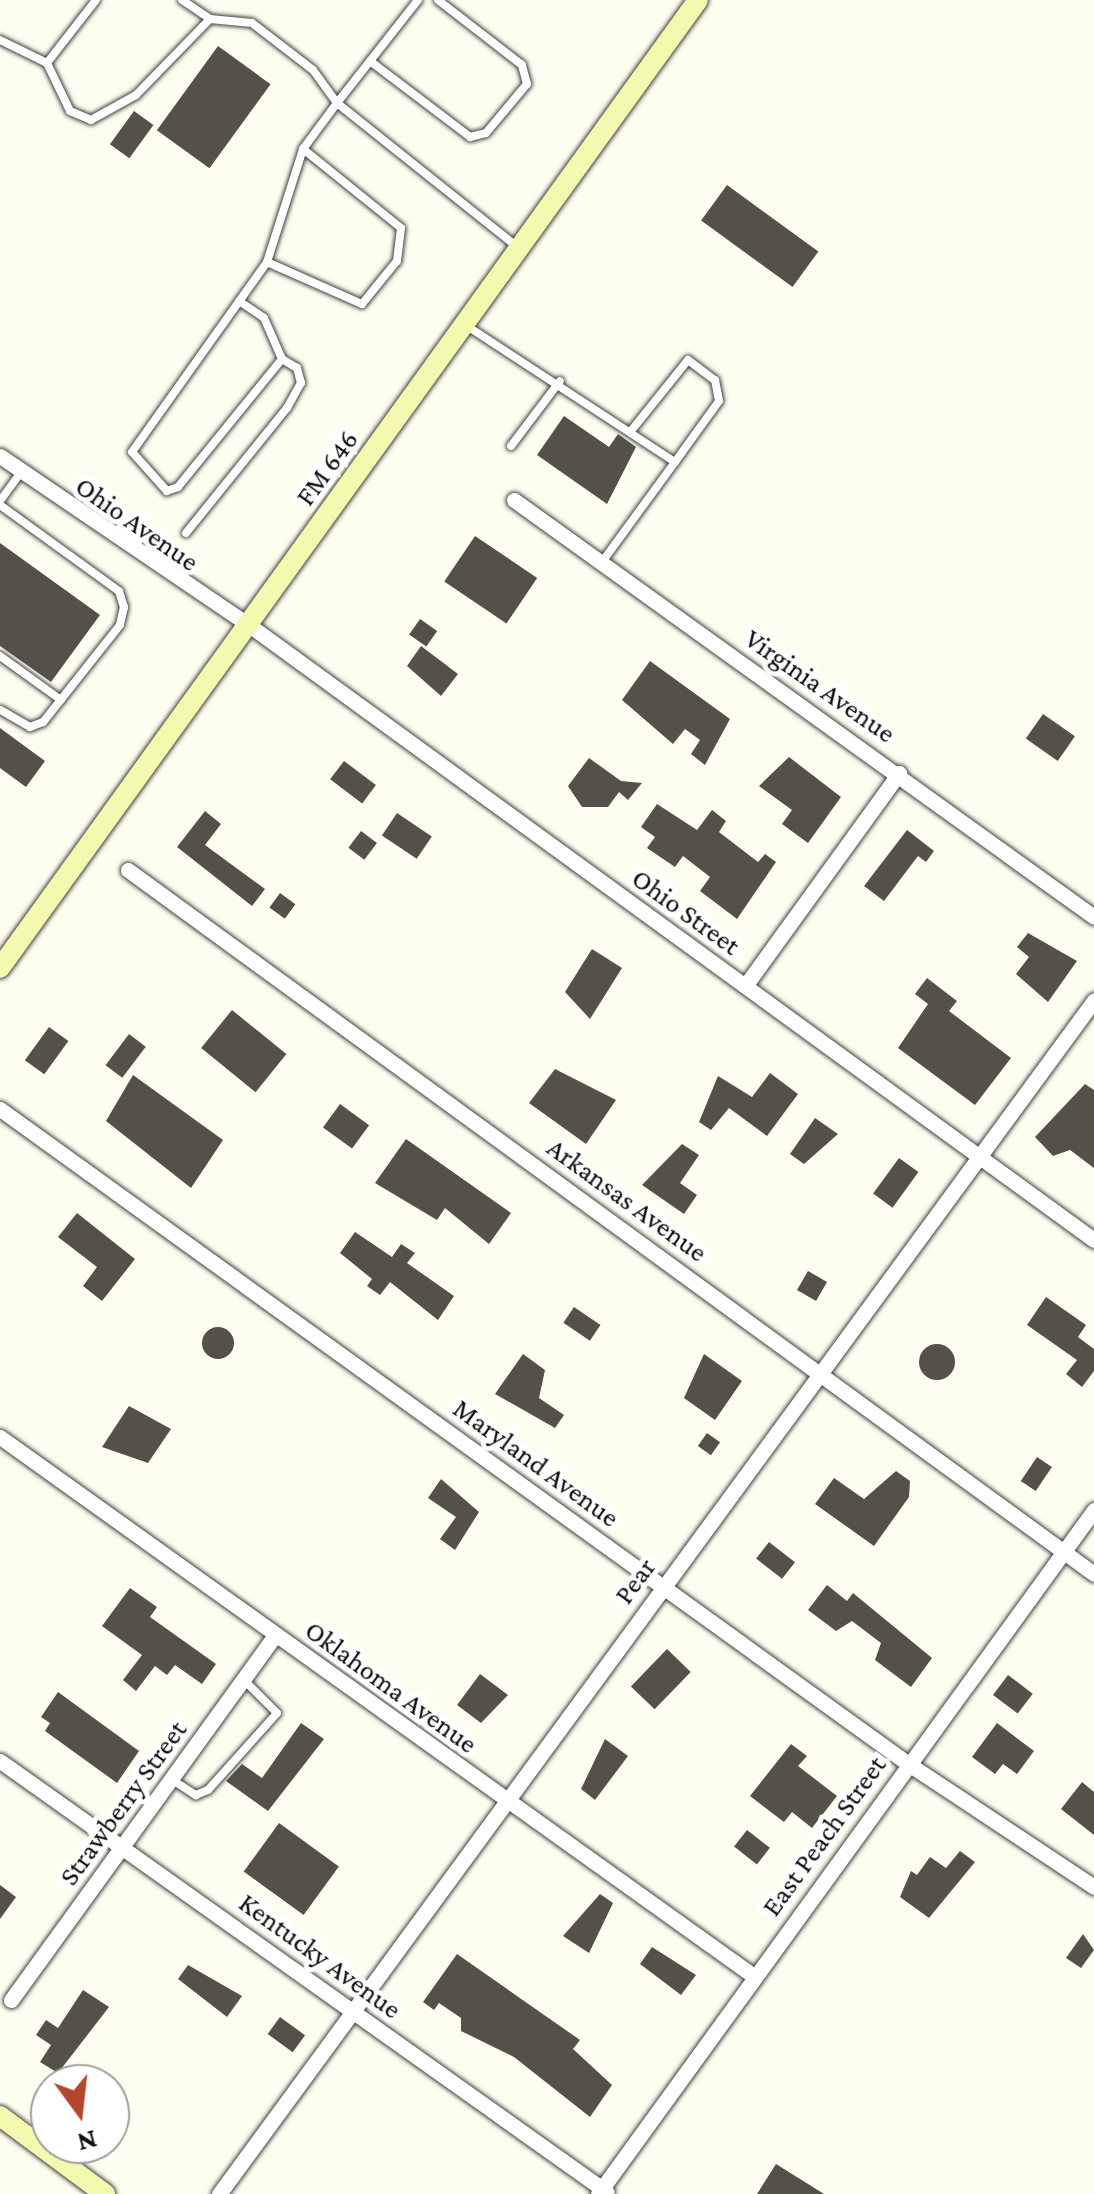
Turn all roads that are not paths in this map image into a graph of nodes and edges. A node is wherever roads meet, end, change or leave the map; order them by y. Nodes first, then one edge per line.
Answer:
1 (95, 0) edge
2 (182, 0) edge
3 (418, 0) edge
4 (438, 0) edge
5 (698, 0) edge
6 (210, 19) junction
7 (0, 40) edge
8 (370, 60) junction
9 (48, 63) junction
10 (337, 103) junction
11 (303, 149) junction
12 (520, 248) junction
13 (267, 262) junction
14 (239, 301) junction
15 (464, 324) junction
16 (282, 359) junction
17 (560, 381) junction
18 (631, 431) junction
19 (511, 446) dead end
20 (0, 456) edge
21 (675, 462) junction
22 (21, 472) junction
23 (514, 500) dead end
24 (0, 503) edge
25 (186, 533) dead end
26 (602, 563) junction
27 (249, 626) junction
28 (0, 656) edge
29 (61, 700) junction
30 (0, 710) edge
31 (900, 773) junction
32 (128, 870) dead end
33 (1094, 917) edge
34 (1, 963) edge
35 (745, 986) junction
36 (1094, 1000) edge
37 (0, 1109) edge
38 (980, 1156) junction
39 (1094, 1240) edge
40 (820, 1372) junction
41 (0, 1437) edge
42 (1094, 1510) edge
43 (1064, 1552) junction
44 (1094, 1574) edge
45 (664, 1585) junction
46 (275, 1635) junction
47 (243, 1679) junction
48 (0, 1761) edge
49 (907, 1763) junction
50 (171, 1779) junction
51 (507, 1800) junction
52 (122, 1846) junction
53 (1094, 1888) edge
54 (755, 1977) junction
55 (11, 2000) dead end
56 (354, 2011) junction
57 (0, 2116) edge
58 (603, 2192) edge
59 (105, 2194) edge
60 (219, 2194) edge

1 - 9 lane
2 - 6 lane
3 - 8 lane
4 - 8 lane
5 - 12 main road, FM 646 / FM 646
6 - 9 lane
6 - 10 lane
7 - 9 lane
8 - 10 lane
10 - 11 lane
10 - 12 lane
11 - 13 lane
11 - 13 lane
12 - 15 main road, FM 646 / FM 646
13 - 14 lane
14 - 16 lane
14 - 16 lane
15 - 17 lane
15 - 27 main road, FM 646 / FM 646
16 - 25 lane
17 - 18 lane
17 - 19 lane
18 - 21 lane
18 - 21 lane
20 - 22 street, Ohio Avenue
21 - 26 lane
22 - 24 lane
22 - 27 street, Ohio Avenue
23 - 26 street, Virginia Avenue
24 - 29 lane
26 - 31 street, Virginia Avenue
27 - 34 main road, FM 646 / FM 646
27 - 35 street, Ohio Street
28 - 29 lane
29 - 30 lane
31 - 33 street, Virginia Avenue
31 - 35 street
32 - 40 street, Arkansas Avenue
35 - 38 street, Ohio Street
36 - 38 street, Pear
37 - 45 street, Maryland Avenue
38 - 39 street, Ohio Street
38 - 40 street, Pear
40 - 43 street, Arkansas Avenue
40 - 45 street, Pear
41 - 46 street, Oklahoma Avenue
42 - 43 street, East Peach Street
43 - 44 street, Arkansas Avenue
43 - 49 street, East Peach Street
45 - 49 street, Maryland Avenue
45 - 51 street, Pear
46 - 47 street, Strawberry Street
46 - 51 street, Oklahoma Avenue
47 - 50 street, Strawberry Street
47 - 50 lane
48 - 52 street, Kentucky Avenue
49 - 53 street, Maryland Avenue
49 - 54 street, East Peach Street
50 - 52 street, Strawberry Street
51 - 54 street, Oklahoma Avenue
51 - 56 street, Pear
52 - 55 street, Strawberry Street
52 - 56 street, Kentucky Avenue
54 - 58 street, East Peach Street
56 - 58 street, Kentucky Avenue
56 - 60 street, Pear
57 - 59 main road

